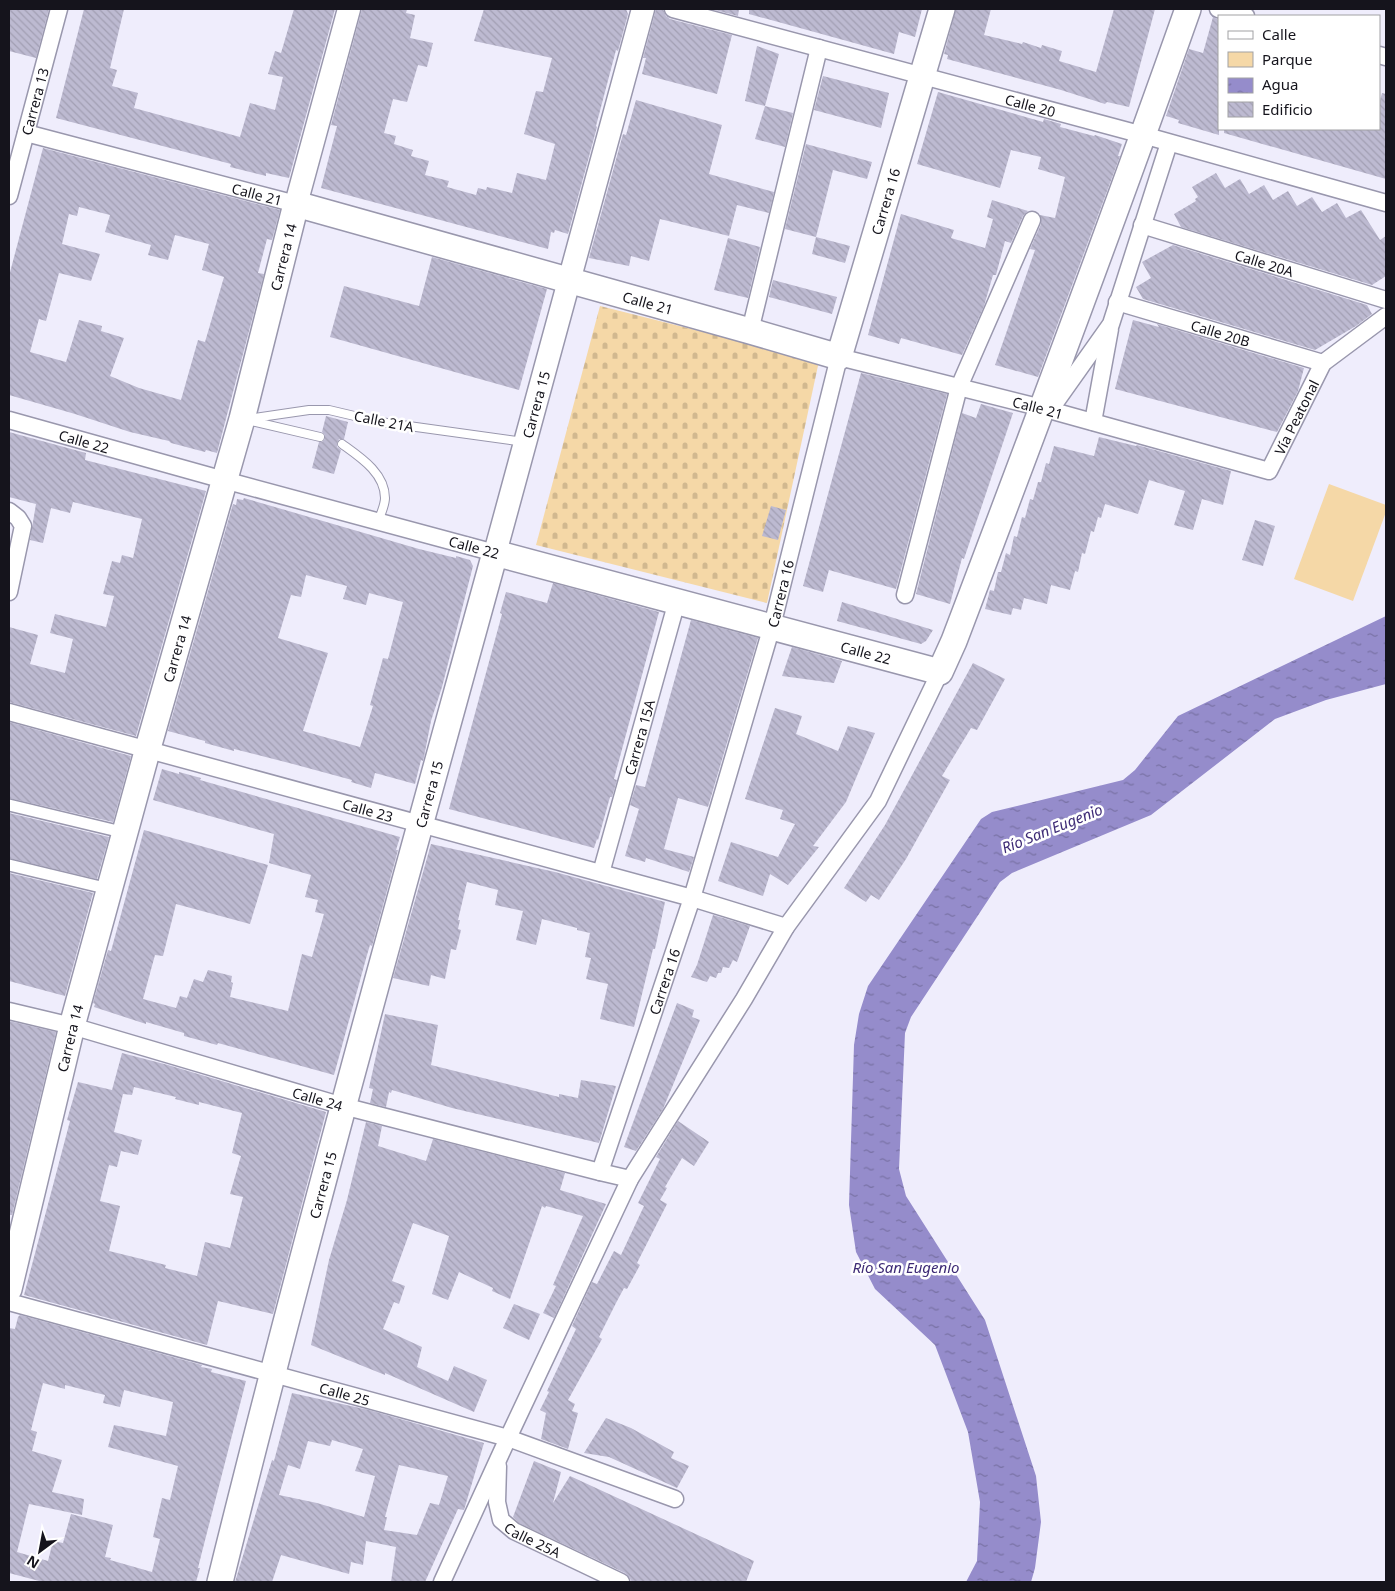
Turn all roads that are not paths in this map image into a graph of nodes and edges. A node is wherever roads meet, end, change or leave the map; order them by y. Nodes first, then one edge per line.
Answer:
1 (59, 9) edge
2 (349, 9) edge
3 (643, 9) edge
4 (673, 9) edge
5 (942, 9) edge
6 (1188, 9) edge
7 (1218, 9) edge
8 (1242, 15) edge
9 (819, 48) junction
10 (923, 76) junction
11 (26, 133) junction
12 (1143, 135) junction
13 (1169, 142) junction
14 (9, 196) edge
15 (1386, 203) edge
16 (296, 204) junction
17 (1032, 220) dead end
18 (1142, 225) junction
19 (569, 280) junction
20 (1386, 300) edge
21 (1117, 302) junction
22 (1386, 316) edge
23 (1110, 324) junction
24 (750, 331) junction
25 (839, 358) junction
26 (1323, 363) junction
27 (959, 388) junction
28 (1046, 409) junction
29 (242, 419) junction
30 (9, 420) edge
31 (1093, 422) junction
32 (320, 438) dead end
33 (526, 442) junction
34 (342, 444) dead end
35 (1269, 471) joint
36 (224, 480) junction
37 (9, 510) edge
38 (378, 522) junction
39 (495, 553) junction
40 (9, 592) edge
41 (905, 594) dead end
42 (677, 601) junction
43 (772, 626) junction
44 (940, 672) junction
45 (9, 712) edge
46 (148, 748) junction
47 (9, 805) edge
48 (421, 823) junction
49 (126, 833) junction
50 (9, 865) edge
51 (600, 873) junction
52 (109, 889) junction
53 (692, 898) junction
54 (786, 926) junction
55 (9, 1011) edge
56 (72, 1026) junction
57 (343, 1106) junction
58 (600, 1172) junction
59 (630, 1178) junction
60 (9, 1289) edge
61 (9, 1302) edge
62 (272, 1373) junction
63 (508, 1438) junction
64 (498, 1460) junction
65 (675, 1499) dead end
66 (220, 1582) edge
67 (442, 1582) edge
68 (621, 1582) edge

1 - 11 street, Carrera 13
2 - 16 main road, Carrera 14
3 - 19 main road, Carrera 15
4 - 9 street, Calle 20
5 - 10 main road, Carrera 16
6 - 12 main road
7 - 8 street
9 - 10 street, Calle 20
9 - 24 street
10 - 12 street, Calle 20
10 - 25 main road, Carrera 16
11 - 14 street, Carrera 13
11 - 16 street, Calle 21
12 - 13 street, Calle 20
12 - 28 main road
13 - 15 street, Calle 20
13 - 18 street
16 - 19 main road, Calle 21
16 - 29 main road, Carrera 14
17 - 27 street
18 - 20 street, Calle 20A
18 - 21 street
19 - 24 main road, Calle 21
19 - 33 main road, Carrera 15
21 - 23 street
21 - 26 street, Calle 20B
22 - 26 street
23 - 28 street
23 - 31 street
24 - 25 main road, Calle 21
25 - 27 street, Calle 21
25 - 43 street, Carrera 16
26 - 35 street, Vía Peatonal
27 - 28 street, Calle 21
27 - 41 street
28 - 31 street, Calle 21
28 - 44 main road
29 - 32 lane
29 - 33 lane, Calle 21A
29 - 36 main road, Carrera 14
30 - 36 street, Calle 22
31 - 35 street, Calle 21
33 - 39 main road, Carrera 15
34 - 38 lane
36 - 38 street, Calle 22
36 - 46 main road, Carrera 14
37 - 40 street
38 - 39 street, Calle 22
39 - 42 main road, Calle 22
39 - 48 main road, Carrera 15
42 - 43 main road, Calle 22
42 - 51 street, Carrera 15A
43 - 44 main road, Calle 22
43 - 53 street, Carrera 16
44 - 54 street
45 - 46 street, Calle 23
46 - 48 street, Calle 23
46 - 49 main road, Carrera 14
47 - 49 street
48 - 51 street, Calle 23
48 - 57 main road, Carrera 15
49 - 52 main road, Carrera 14
50 - 52 street
51 - 53 street, Calle 23
52 - 56 main road, Carrera 14
53 - 54 street, Calle 23
53 - 58 street, Carrera 16
54 - 59 street
55 - 56 street, Calle 24
56 - 57 street, Calle 24
56 - 60 main road, Carrera 14
57 - 58 street, Calle 24
57 - 62 main road, Carrera 15
58 - 59 street, Calle 24
59 - 63 street
61 - 62 street, Calle 25
62 - 63 street, Calle 25
62 - 66 main road, Carrera 15
63 - 64 street
63 - 65 street, Calle 25
64 - 67 street
64 - 68 street, Calle 25A

